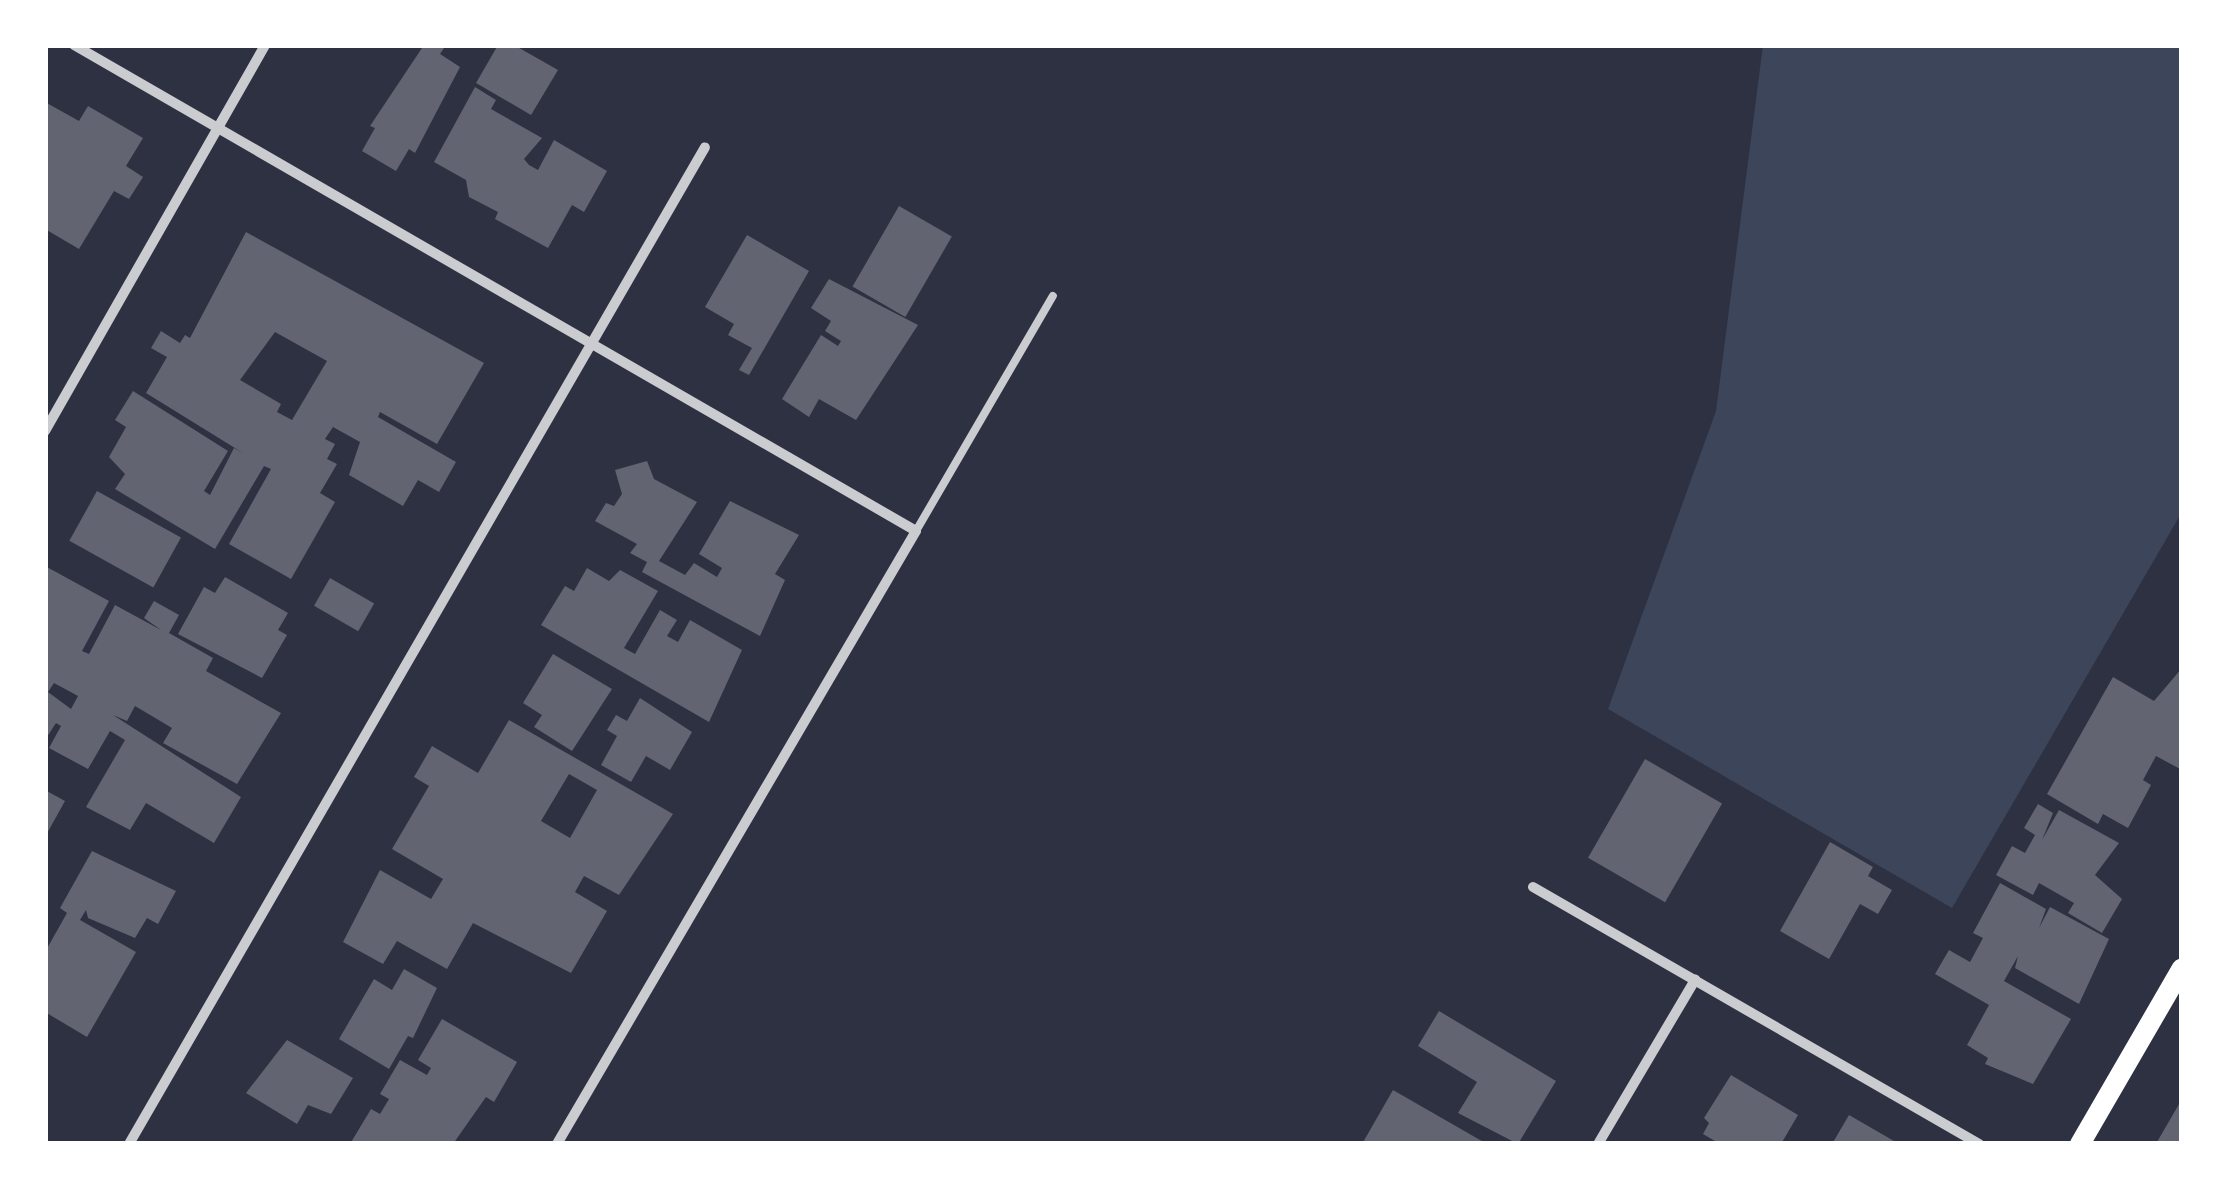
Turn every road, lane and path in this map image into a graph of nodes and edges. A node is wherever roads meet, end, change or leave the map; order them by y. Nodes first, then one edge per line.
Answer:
1 (74, 45) edge
2 (265, 45) edge
3 (217, 128) junction
4 (705, 147) dead end
5 (1053, 296) dead end
6 (592, 344) junction
7 (45, 431) edge
8 (916, 532) junction
9 (1533, 887) dead end
10 (2182, 968) edge
11 (1695, 980) junction
12 (129, 1144) edge
13 (557, 1144) edge
14 (1598, 1144) edge
15 (1979, 1144) edge
16 (2080, 1144) edge

1 - 3 street
2 - 3 street
3 - 6 street
3 - 7 street
4 - 6 street
5 - 8 lane
6 - 8 street
6 - 12 street
8 - 13 street
9 - 11 street
10 - 16 main road
11 - 14 street
11 - 15 street

